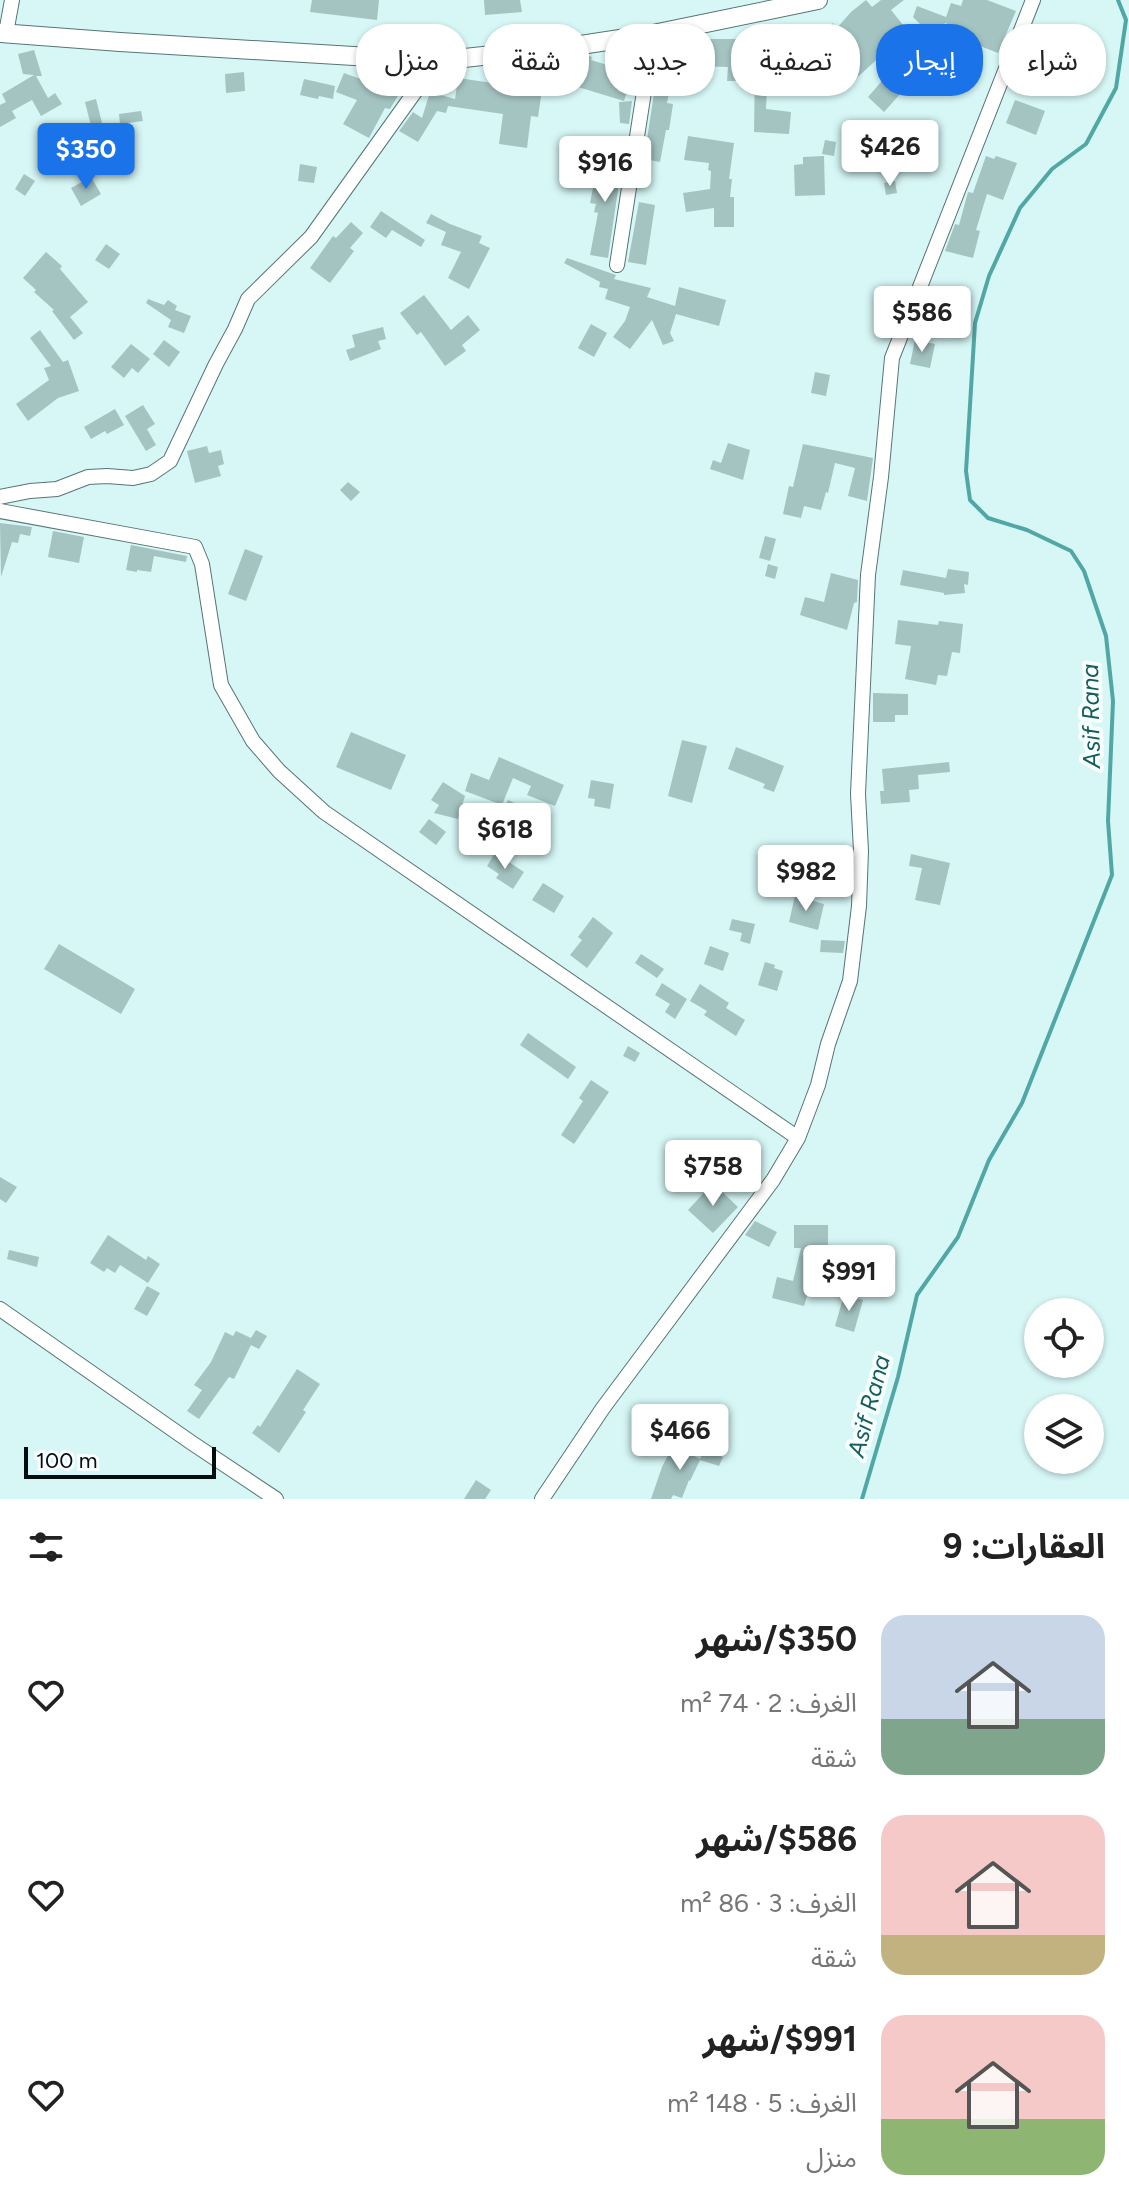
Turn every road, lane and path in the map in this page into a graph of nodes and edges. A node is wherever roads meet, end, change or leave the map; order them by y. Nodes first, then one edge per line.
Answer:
1 (12, 0) edge
2 (818, 0) edge
3 (1033, 0) edge
4 (702, 24) edge
5 (3, 33) edge
6 (605, 41) edge
7 (356, 56) edge
8 (467, 58) edge
9 (412, 96) edge
10 (643, 96) edge
11 (617, 265) dead end
12 (0, 497) edge
13 (0, 511) edge
14 (798, 1138) junction
15 (0, 1309) edge
16 (276, 1499) edge
17 (542, 1499) edge

1 - 5 street
2 - 4 main road
3 - 14 street
5 - 7 main road
6 - 8 main road
9 - 12 street
10 - 11 street
13 - 14 street
14 - 17 street
15 - 16 street

